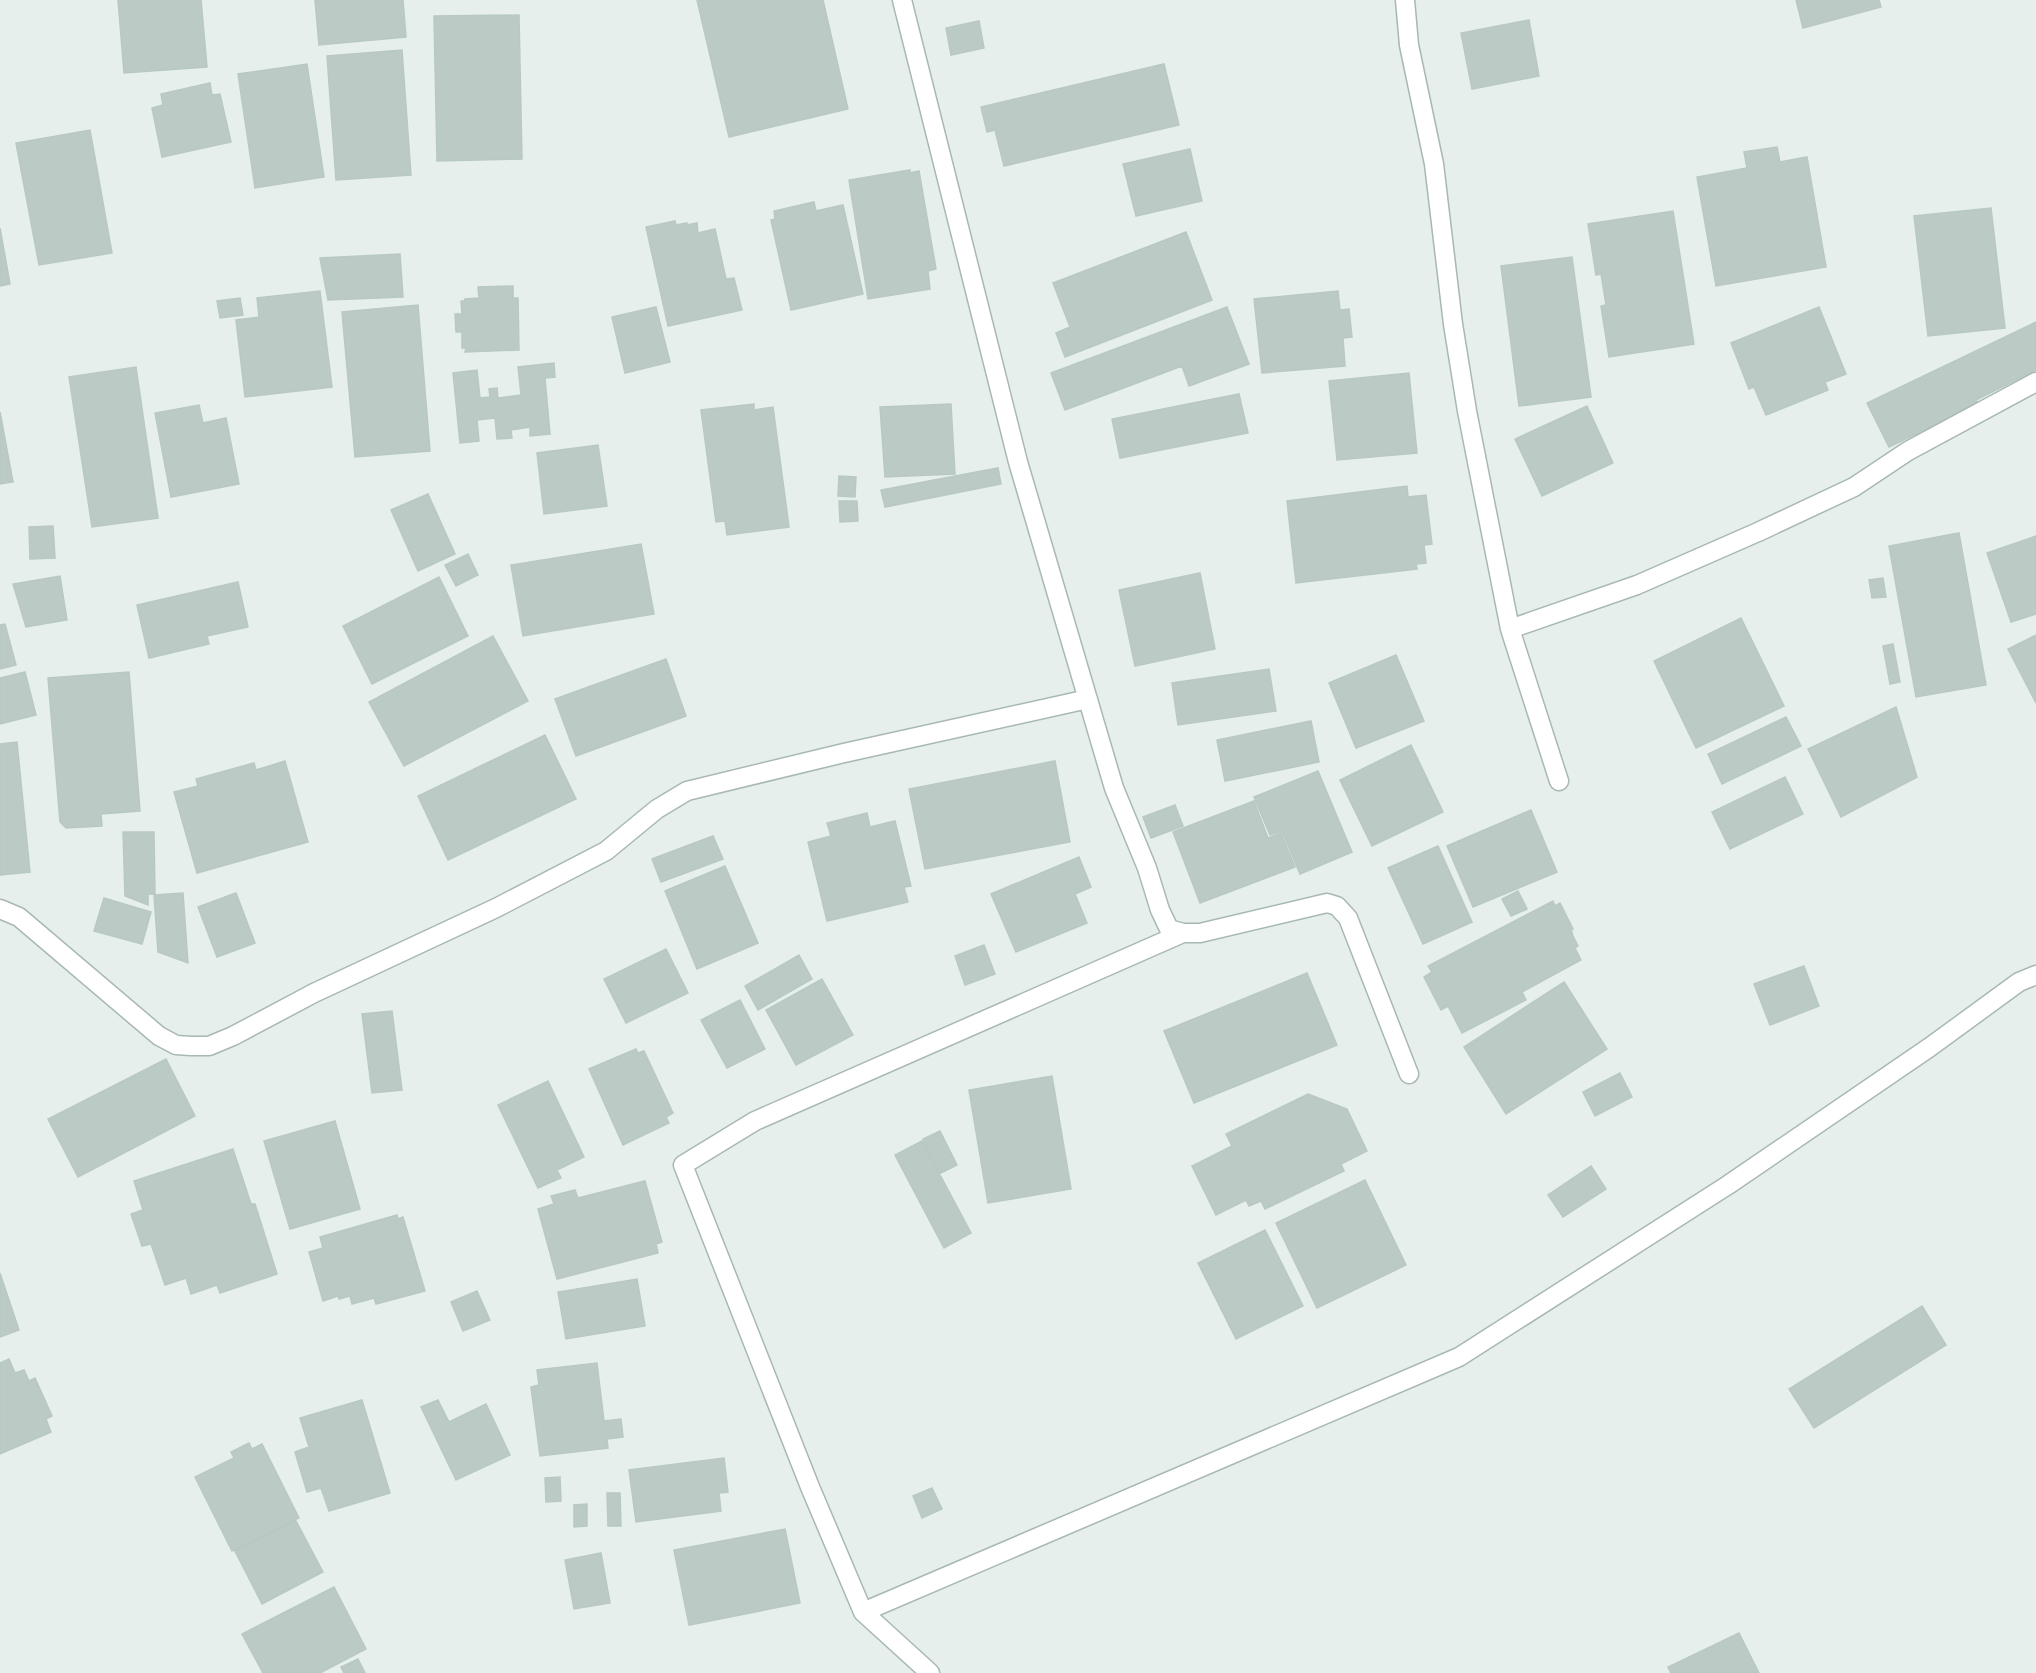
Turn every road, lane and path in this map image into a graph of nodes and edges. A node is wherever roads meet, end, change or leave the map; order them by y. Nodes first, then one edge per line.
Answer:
1 (902, 0) edge
2 (1405, 0) edge
3 (2036, 382) edge
4 (1510, 629) junction
5 (1088, 699) junction
6 (1560, 781) dead end
7 (0, 909) edge
8 (1183, 933) junction
9 (2036, 975) edge
10 (1409, 1074) dead end
11 (863, 1612) junction
12 (930, 1673) edge

1 - 5 street
2 - 4 street
3 - 4 street
4 - 6 street
5 - 7 street
5 - 8 street
8 - 10 street
8 - 11 street
9 - 11 street
11 - 12 street

